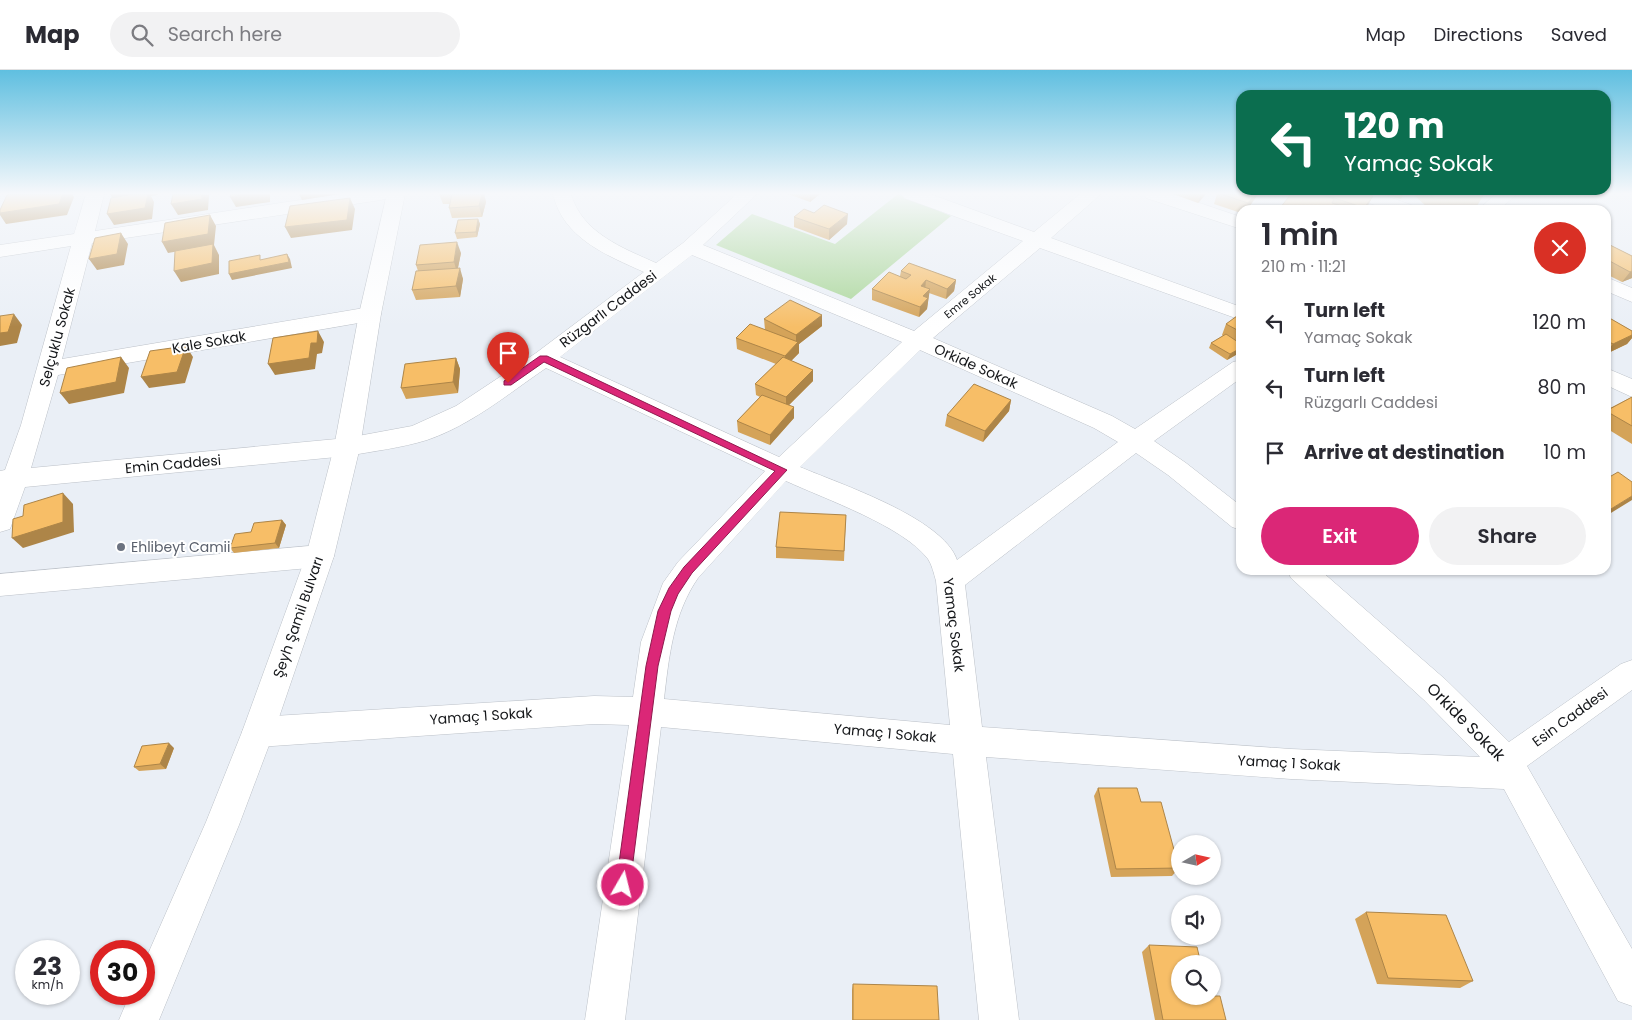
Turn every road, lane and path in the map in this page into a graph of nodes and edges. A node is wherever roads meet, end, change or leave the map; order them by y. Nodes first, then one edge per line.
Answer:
1 (82, 238) edge
2 (84, 238) edge
3 (387, 238) edge
4 (596, 238) edge
5 (699, 238) edge
6 (1040, 239) joint
7 (690, 247) junction
8 (0, 250) edge
9 (658, 271) junction
10 (1611, 286) edge
11 (1632, 296) edge
12 (1236, 312) edge
13 (370, 314) junction
14 (917, 340) junction
15 (544, 358) junction
16 (48, 369) junction
17 (1236, 371) edge
18 (1136, 441) junction
19 (347, 447) junction
20 (782, 470) junction
21 (8, 479) edge
22 (1236, 516) edge
23 (0, 522) edge
24 (320, 556) junction
25 (1307, 575) edge
26 (950, 581) junction
27 (0, 585) edge
28 (1632, 673) edge
29 (647, 712) junction
30 (258, 732) junction
31 (969, 741) junction
32 (1510, 768) junction
33 (1632, 987) edge
34 (139, 1020) edge
35 (605, 1020) edge
36 (999, 1020) edge

1 - 8 street
2 - 16 street, Selçuklu Sokak
3 - 13 street, Şeyh Şamil Bulvarı
4 - 9 street
5 - 7 street, Rüzgarlı Caddesi
6 - 12 street
6 - 14 street, Emre Sokak
7 - 9 street, Rüzgarlı Caddesi
7 - 14 street, Orkide Sokak
9 - 15 street, Rüzgarlı Caddesi
10 - 11 street
13 - 16 street, Kale Sokak
13 - 19 street, Şeyh Şamil Bulvarı
14 - 18 street, Orkide Sokak
14 - 20 street, Emre Sokak
15 - 19 street, Rüzgarlı Caddesi
15 - 20 street, Yamaç Sokak
16 - 21 street, Selçuklu Sokak
17 - 18 street
18 - 22 street, Orkide Sokak
18 - 26 street
19 - 21 street, Emin Caddesi
19 - 24 street, Şeyh Şamil Bulvarı
20 - 26 street, Yamaç Sokak
20 - 29 street, Emre Sokak
21 - 23 street, Selçuklu Sokak
24 - 27 street
24 - 30 street, Şeyh Şamil Bulvarı
25 - 32 street, Orkide Sokak
26 - 31 street, Yamaç Sokak
28 - 32 street, Esin Caddesi
29 - 30 street, Yamaç 1 Sokak
29 - 31 street, Yamaç 1 Sokak
29 - 35 street, Emre Sokak
30 - 34 street, Şeyh Şamil Bulvarı
31 - 32 street, Yamaç 1 Sokak
31 - 36 street, Yamaç Sokak
32 - 33 street, Orkide Sokak

